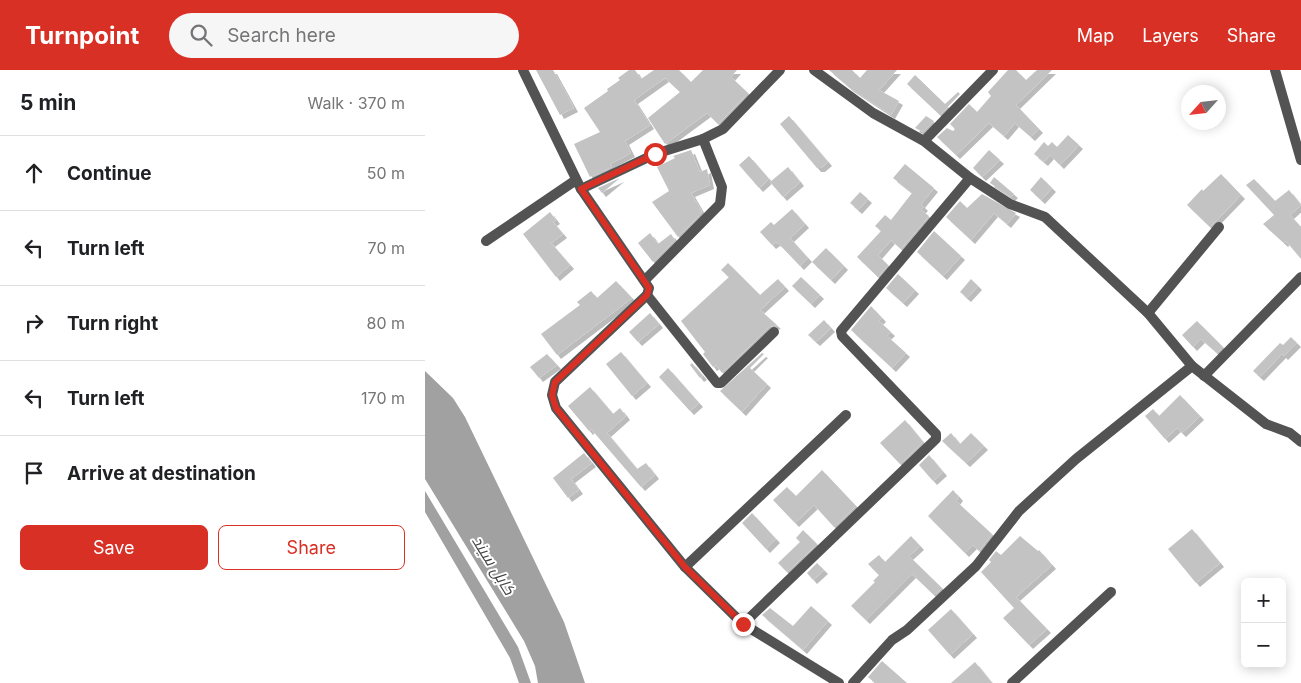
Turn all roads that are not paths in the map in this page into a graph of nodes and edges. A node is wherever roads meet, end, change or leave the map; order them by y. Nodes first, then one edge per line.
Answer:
1 (781, 70) edge
2 (814, 70) edge
3 (993, 70) edge
4 (1275, 70) edge
5 (524, 71) edge
6 (703, 139) junction
7 (924, 142) junction
8 (1301, 160) edge
9 (970, 178) junction
10 (579, 185) junction
11 (1219, 226) dead end
12 (486, 241) dead end
13 (1301, 277) edge
14 (645, 280) junction
15 (647, 295) junction
16 (1148, 313) junction
17 (774, 332) dead end
18 (1192, 366) junction
19 (1204, 376) junction
20 (846, 415) dead end
21 (1301, 442) edge
22 (685, 567) junction
23 (1111, 592) dead end
24 (743, 624) junction
25 (839, 683) edge
26 (853, 683) edge
27 (1012, 683) edge

1 - 6 street
2 - 7 street
3 - 7 street
4 - 8 street
5 - 10 street
6 - 10 street
6 - 14 street
7 - 9 street
9 - 16 street
9 - 24 street
10 - 12 street
10 - 14 street
11 - 16 street
13 - 19 street
14 - 15 street
15 - 17 street
15 - 22 street
16 - 18 street
18 - 19 street
18 - 26 street
19 - 21 street
20 - 22 street
22 - 24 street
23 - 27 street
24 - 25 street

